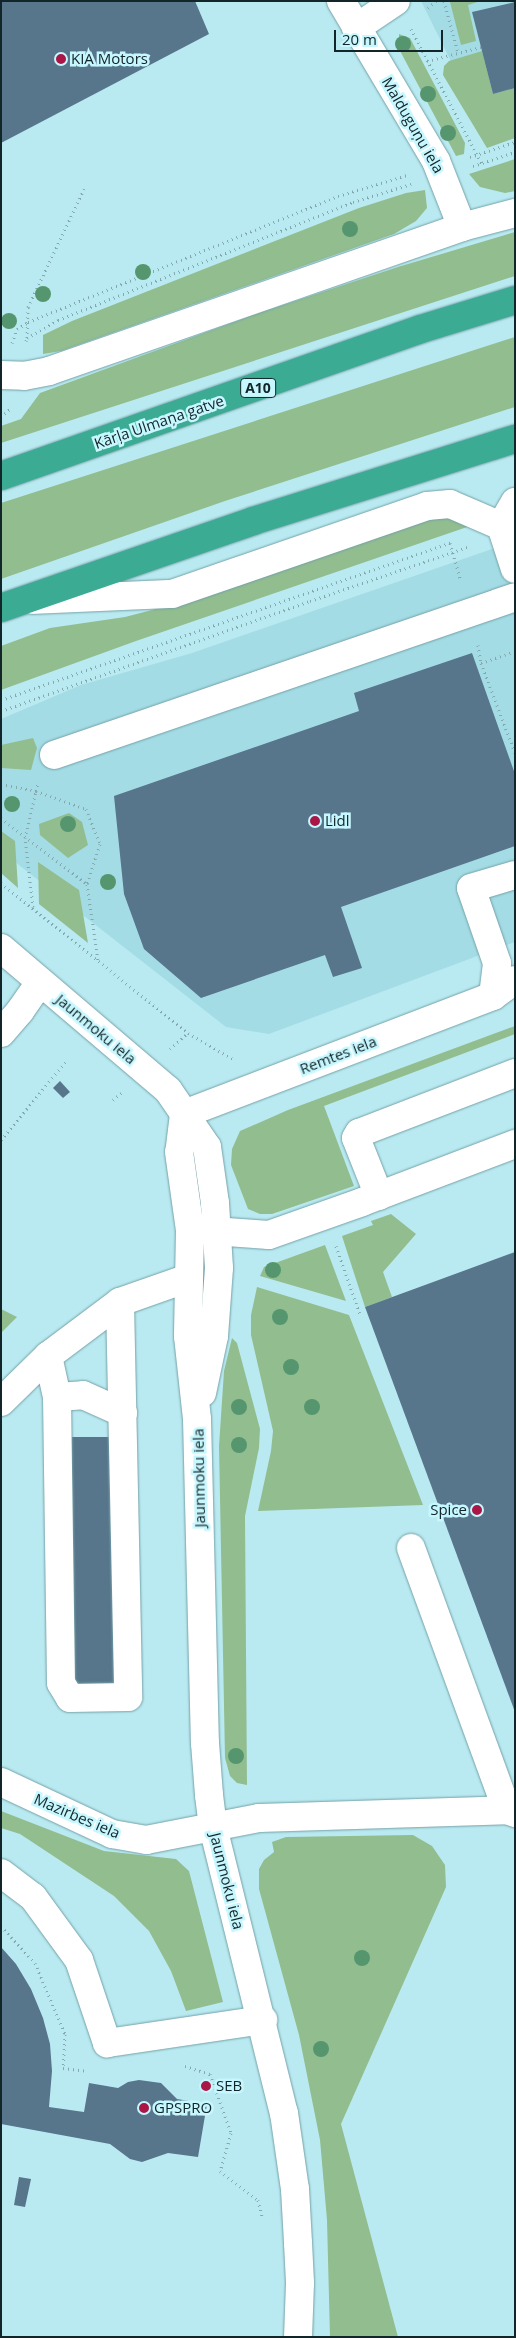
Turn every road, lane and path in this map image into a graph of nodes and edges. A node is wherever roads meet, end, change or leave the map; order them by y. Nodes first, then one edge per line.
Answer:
1 (341, 1) edge
2 (444, 1) edge
3 (394, 3) edge
4 (356, 28) junction
5 (481, 47) dead end
6 (458, 53) junction
7 (427, 61) junction
8 (515, 142) edge
9 (515, 152) edge
10 (477, 155) junction
11 (482, 164) junction
12 (440, 171) junction
13 (84, 189) dead end
14 (515, 213) edge
15 (462, 227) junction
16 (515, 300) edge
17 (28, 322) junction
18 (26, 338) junction
19 (13, 375) edge
20 (1, 417) edge
21 (515, 440) edge
22 (1, 476) edge
23 (515, 502) edge
24 (502, 531) junction
25 (450, 543) junction
26 (454, 552) junction
27 (515, 569) edge
28 (515, 597) edge
29 (11, 605) edge
30 (470, 613) junction
31 (515, 651) edge
32 (481, 664) junction
33 (1, 700) edge
34 (1, 711) edge
35 (515, 753) edge
36 (54, 755) dead end
37 (1, 818) edge
38 (25, 838) junction
39 (515, 875) edge
40 (1, 883) edge
41 (87, 884) junction
42 (33, 908) junction
43 (1, 948) edge
44 (98, 960) junction
45 (515, 980) edge
46 (40, 982) junction
47 (504, 996) edge
48 (1, 1033) edge
49 (67, 1060) dead end
50 (240, 1063) dead end
51 (515, 1073) edge
52 (184, 1114) junction
53 (1, 1140) edge
54 (515, 1144) edge
55 (379, 1196) junction
56 (326, 1216) junction
57 (190, 1230) junction
58 (217, 1230) junction
59 (188, 1278) junction
60 (120, 1302) junction
61 (360, 1314) dead end
62 (48, 1356) junction
63 (57, 1397) junction
64 (1, 1402) edge
65 (122, 1412) junction
66 (197, 1419) junction
67 (411, 1548) dead end
68 (1, 1782) edge
69 (511, 1812) edge
70 (213, 1827) junction
71 (1, 1872) edge
72 (263, 2020) junction
73 (298, 2337) edge

1 - 4 street, Malduguņu iela
2 - 6 path
3 - 4 street
3 - 7 path
4 - 12 street, Malduguņu iela
5 - 6 path
6 - 7 path
7 - 10 path
8 - 10 path
9 - 11 path
10 - 11 path
10 - 12 path
11 - 12 path
12 - 15 street, Malduguņu iela
12 - 17 path
12 - 18 path
13 - 17 path
14 - 15 street
15 - 19 street
16 - 22 highway, Kārļa Ulmaņa gatve / A10
17 - 18 path
17 - 19 path
18 - 19 path
19 - 20 path
21 - 29 highway
23 - 24 street
24 - 25 path
24 - 26 path
24 - 27 street
24 - 29 street
25 - 26 path
25 - 33 path
26 - 30 path
26 - 34 path
28 - 30 street
30 - 32 path
30 - 36 street
31 - 32 path
32 - 35 path
37 - 38 path
38 - 41 path
38 - 41 path
38 - 42 path
39 - 47 street
40 - 42 path
41 - 44 path
42 - 44 path
43 - 46 street, Jaunmoku iela
44 - 50 path
45 - 47 street, Remtes iela
46 - 48 street
46 - 52 street, Jaunmoku iela
47 - 52 street, Remtes iela
49 - 53 path
51 - 55 street
52 - 57 street, Jaunmoku iela
52 - 58 street, Jaunmoku iela
54 - 55 street
55 - 56 street
56 - 58 street
56 - 61 path
57 - 58 street
57 - 59 street, Jaunmoku iela
58 - 66 street, Jaunmoku iela
59 - 60 street
59 - 66 street, Jaunmoku iela
60 - 62 street
60 - 65 street
62 - 63 street
62 - 64 street
63 - 65 street
63 - 65 street
66 - 70 street, Jaunmoku iela
67 - 69 street
68 - 70 street, Mazirbes iela
69 - 70 street, Mazirbes iela
70 - 72 street, Jaunmoku iela
71 - 72 street
72 - 73 street, Jaunmoku iela

